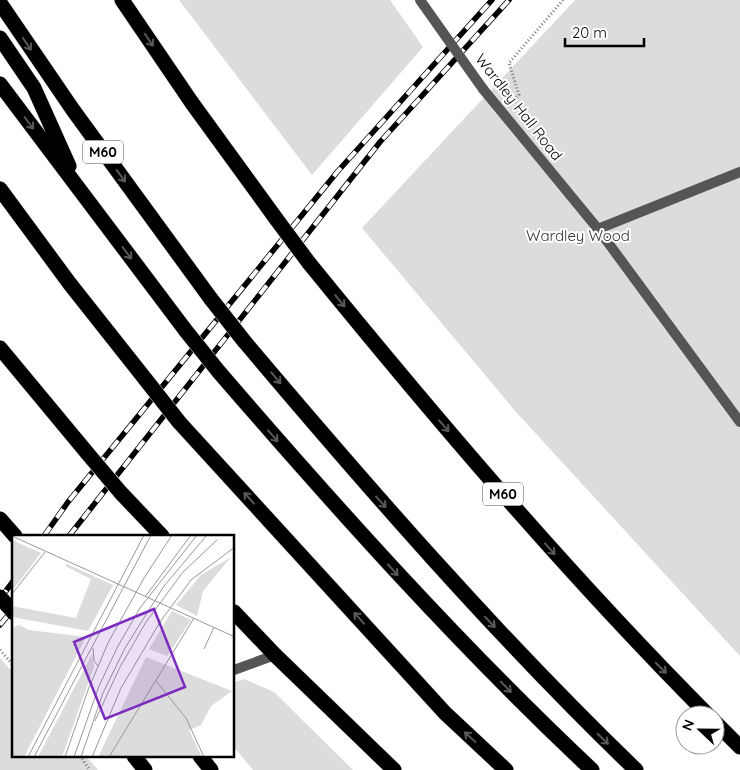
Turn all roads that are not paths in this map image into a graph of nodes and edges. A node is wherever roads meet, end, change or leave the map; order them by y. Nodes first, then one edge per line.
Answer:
1 (122, 0) edge
2 (420, 0) edge
3 (0, 3) edge
4 (0, 38) edge
5 (0, 84) edge
6 (740, 172) edge
7 (0, 189) edge
8 (81, 192) junction
9 (598, 229) junction
10 (0, 348) edge
11 (740, 422) edge
12 (0, 519) edge
13 (14, 535) edge
14 (161, 535) edge
15 (0, 597) edge
16 (12, 611) edge
17 (235, 613) edge
18 (275, 655) junction
19 (235, 670) edge
20 (698, 705) edge
21 (725, 732) edge
22 (740, 747) edge
23 (136, 758) edge
24 (202, 758) edge
25 (145, 770) edge
26 (212, 770) edge
27 (394, 770) edge
28 (506, 770) edge
29 (592, 770) edge
30 (636, 770) edge

1 -> 20 highway, M60, bridge
2 - 9 lane, Wardley Hall Road, bridge
3 -> 30 highway, M60, bridge
4 - 8 highway, M60
5 -> 8 highway, M60
6 - 9 lane
28 -> 7 highway, bridge
8 -> 29 highway, M60, bridge
9 - 11 lane, Wardley Hall Road
10 - 14 highway, bridge
12 - 13 highway
15 - 16 highway, bridge
17 - 18 highway
18 - 19 lane
18 - 27 highway
21 - 22 highway
23 - 25 highway
24 - 26 highway

